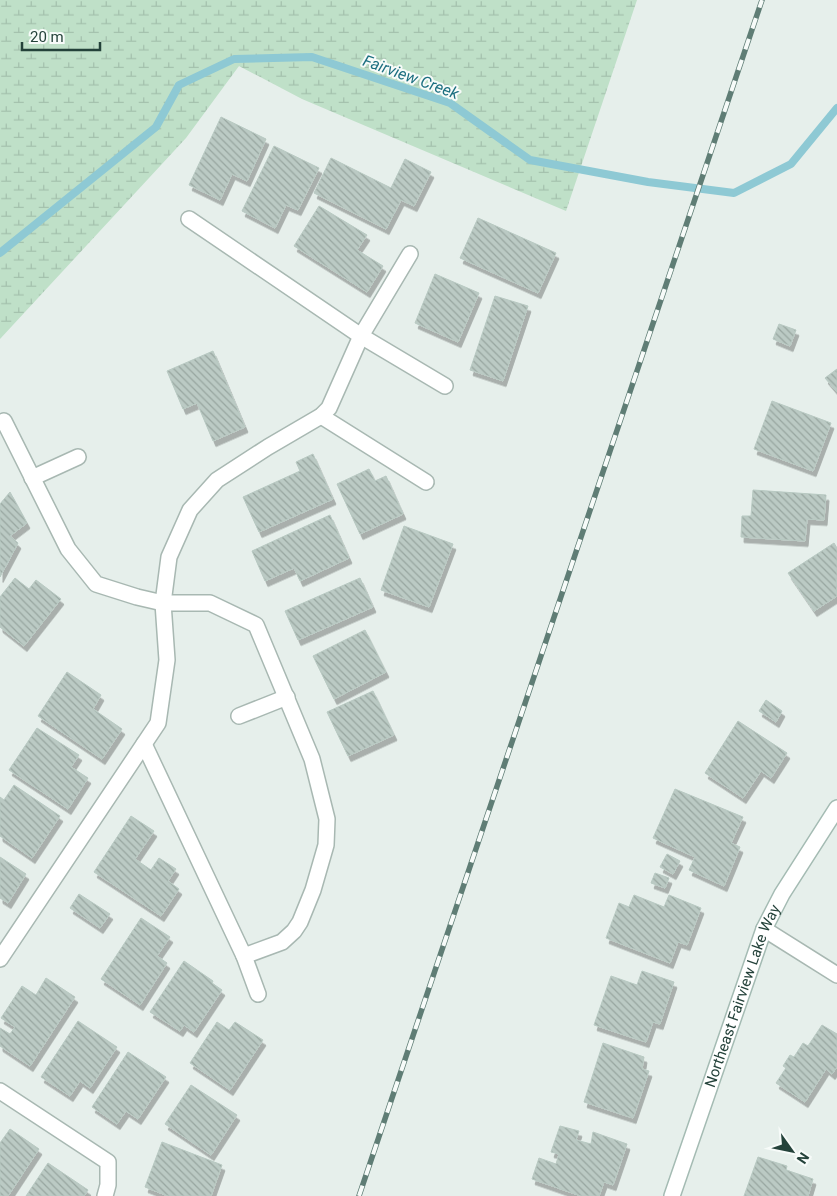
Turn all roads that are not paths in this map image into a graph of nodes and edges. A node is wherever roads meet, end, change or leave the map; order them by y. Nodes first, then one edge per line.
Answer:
1 (188, 220) dead end
2 (410, 254) dead end
3 (361, 336) junction
4 (446, 386) dead end
5 (321, 416) junction
6 (4, 421) dead end
7 (78, 457) dead end
8 (32, 478) junction
9 (426, 482) dead end
10 (162, 603) junction
11 (287, 697) junction
12 (239, 716) dead end
13 (144, 744) junction
14 (837, 808) edge
15 (764, 929) junction
16 (244, 956) junction
17 (0, 959) edge
18 (837, 975) edge
19 (258, 994) dead end
20 (0, 1090) edge
21 (105, 1196) edge
22 (672, 1196) edge

1 - 3 street
2 - 3 street
3 - 4 street
3 - 5 street
5 - 9 street
5 - 10 street
6 - 8 street
7 - 8 street
8 - 10 street
10 - 11 street
10 - 13 street
11 - 12 street
11 - 16 street
13 - 16 street
13 - 17 street
14 - 15 street, Northeast Fairview Lake Way
15 - 18 street
15 - 22 street, Northeast Fairview Lake Way
16 - 19 street
20 - 21 street

